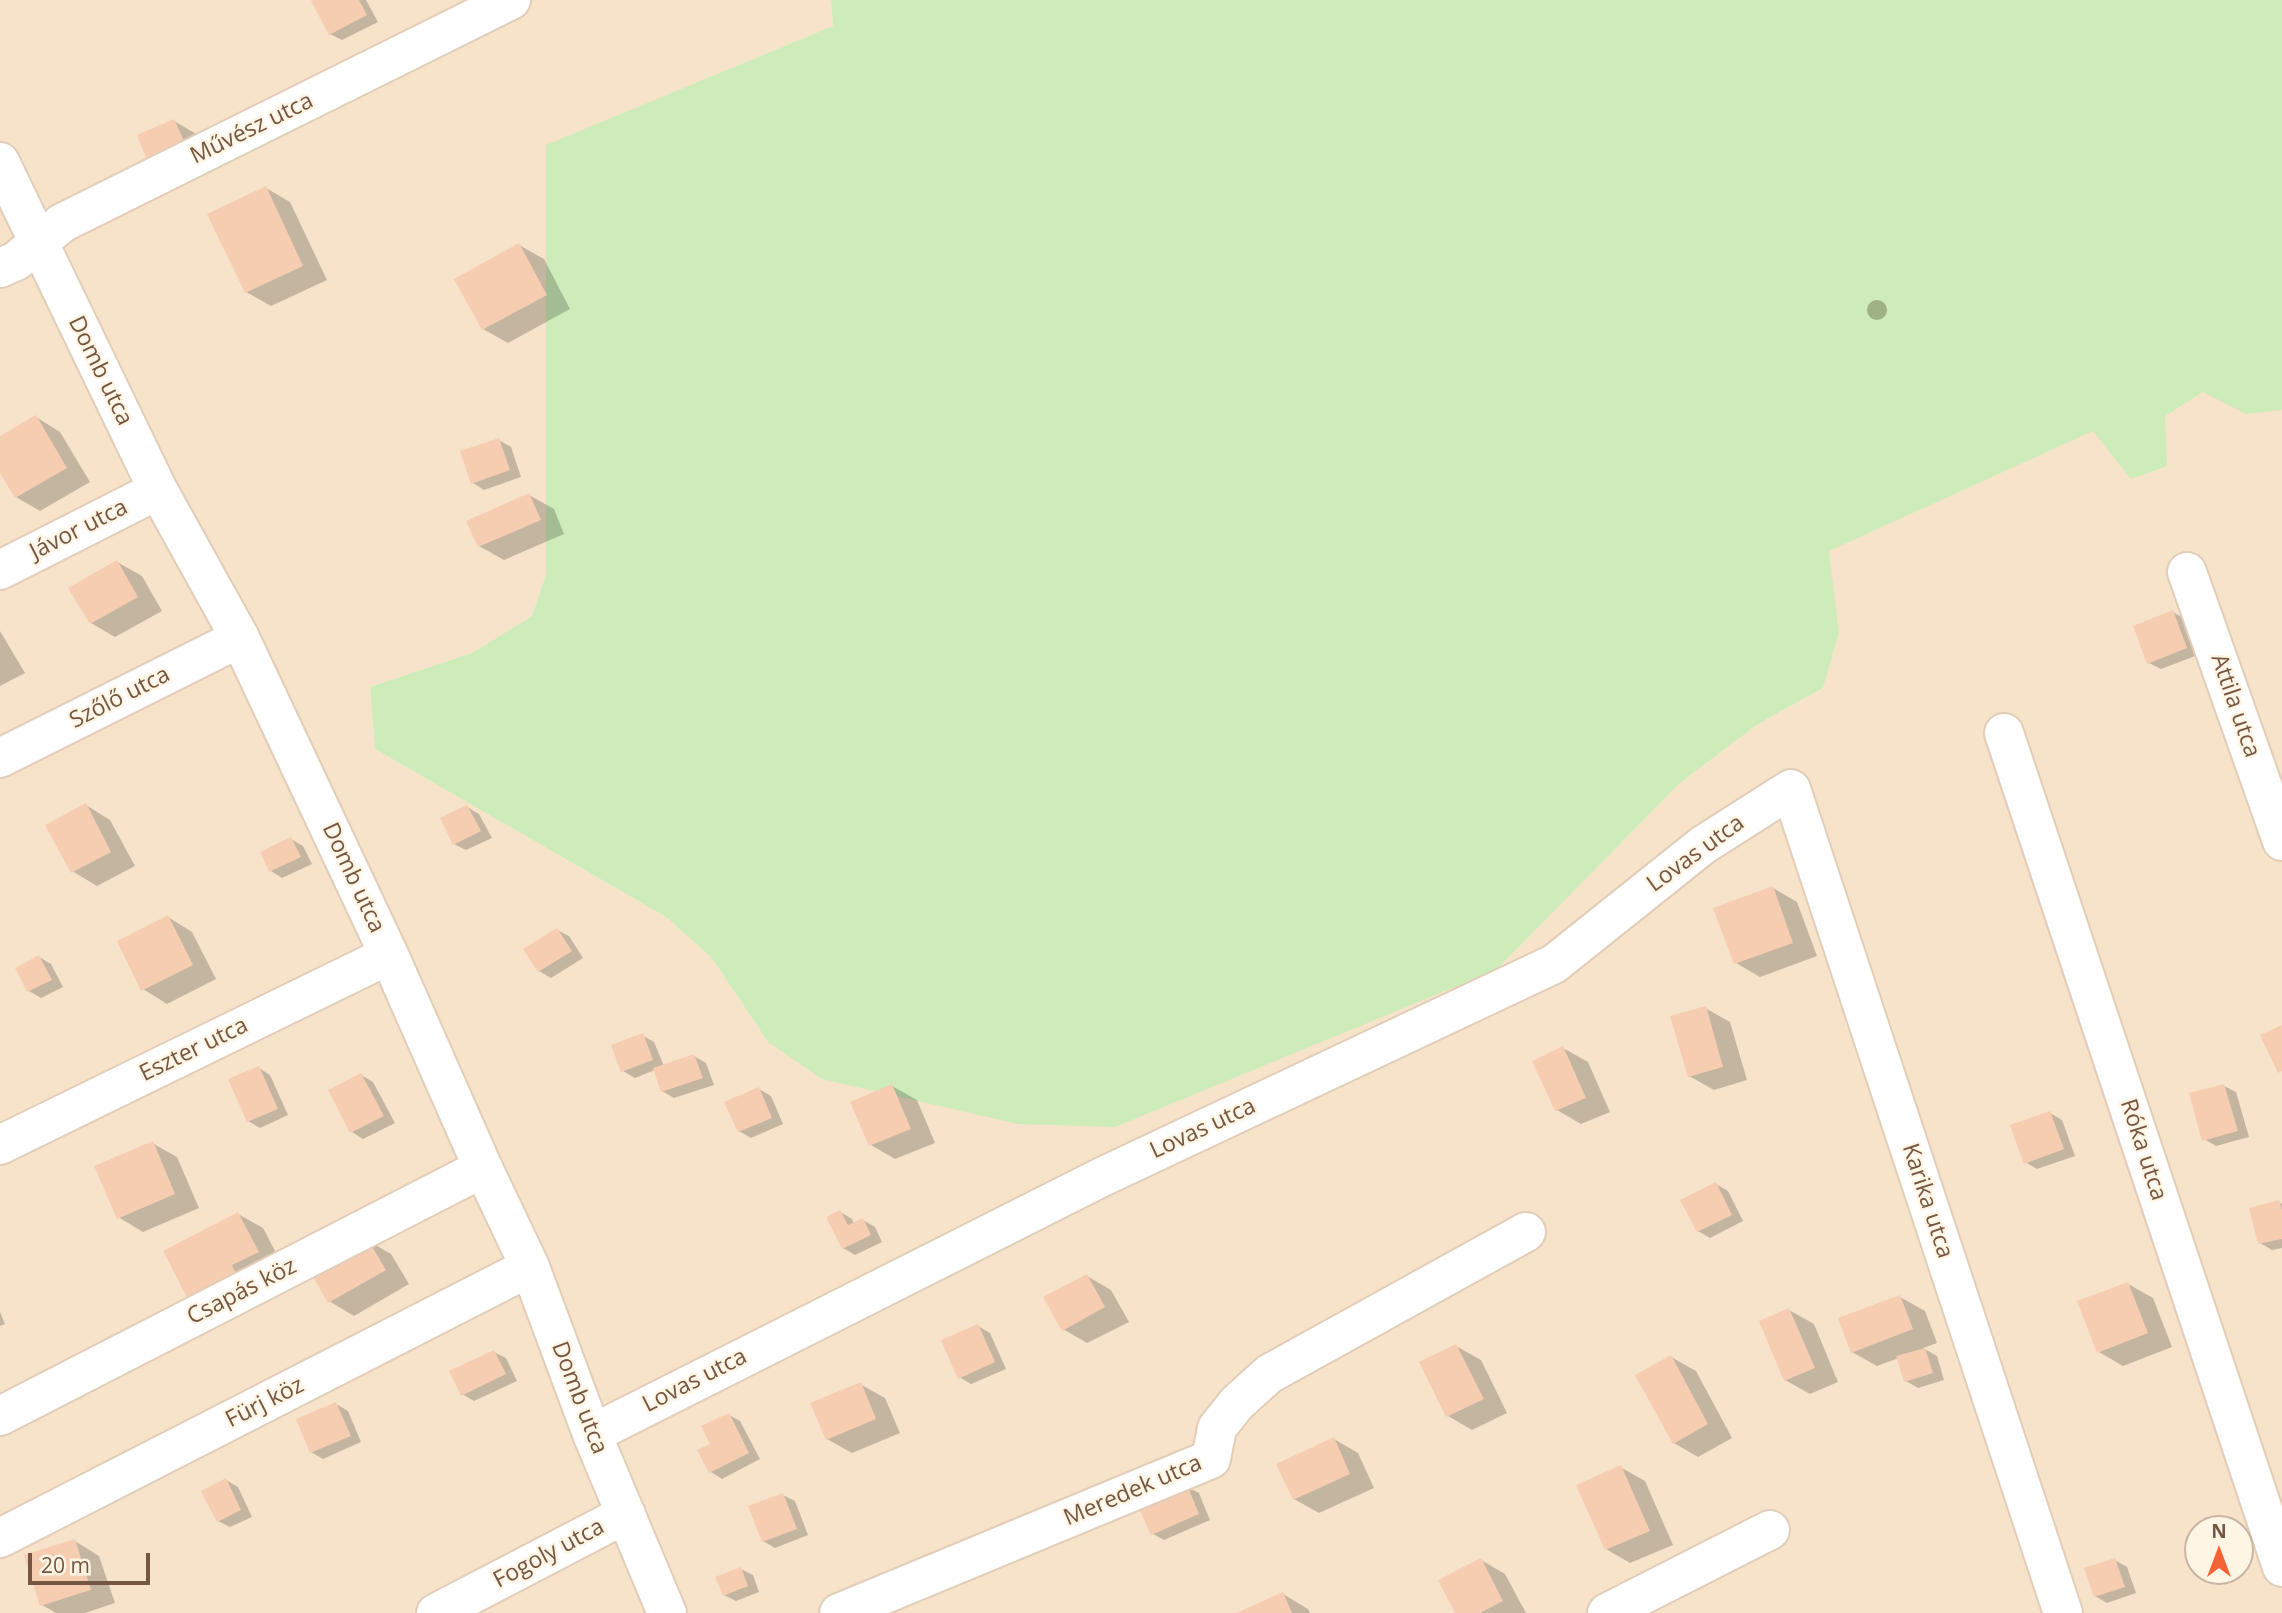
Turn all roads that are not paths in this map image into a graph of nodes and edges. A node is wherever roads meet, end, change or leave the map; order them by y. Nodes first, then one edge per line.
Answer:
1 (511, 0) edge
2 (0, 162) edge
3 (38, 243) junction
4 (0, 268) edge
5 (158, 490) junction
6 (0, 570) edge
7 (2187, 572) dead end
8 (240, 638) junction
9 (2004, 733) dead end
10 (0, 758) edge
11 (1791, 789) joint
12 (2282, 841) edge
13 (389, 955) junction
14 (0, 1145) edge
15 (483, 1168) junction
16 (1526, 1232) dead end
17 (530, 1267) junction
18 (0, 1416) edge
19 (592, 1434) junction
20 (626, 1514) junction
21 (1770, 1530) dead end
22 (0, 1538) edge
23 (2282, 1567) edge
24 (436, 1613) edge
25 (667, 1613) edge
26 (839, 1613) edge
27 (1607, 1613) edge
28 (2063, 1613) edge

1 - 3 street, Művész utca
2 - 3 street, Domb utca
3 - 4 street, Művész utca
3 - 5 street, Domb utca
5 - 6 street, Jávor utca
5 - 8 street, Domb utca
7 - 12 street, Attila utca
8 - 10 street, Szőlő utca
8 - 13 street, Domb utca
9 - 23 street, Róka utca
11 - 19 street, Lovas utca
11 - 28 street, Karika utca
13 - 14 street, Eszter utca
13 - 15 street, Domb utca
15 - 17 street, Domb utca
15 - 18 street, Csapás köz
16 - 26 street, Meredek utca
17 - 19 street, Domb utca
17 - 22 street, Fürj köz
19 - 20 street, Domb utca
20 - 24 street, Fogoly utca
20 - 25 street, Domb utca
21 - 27 street

